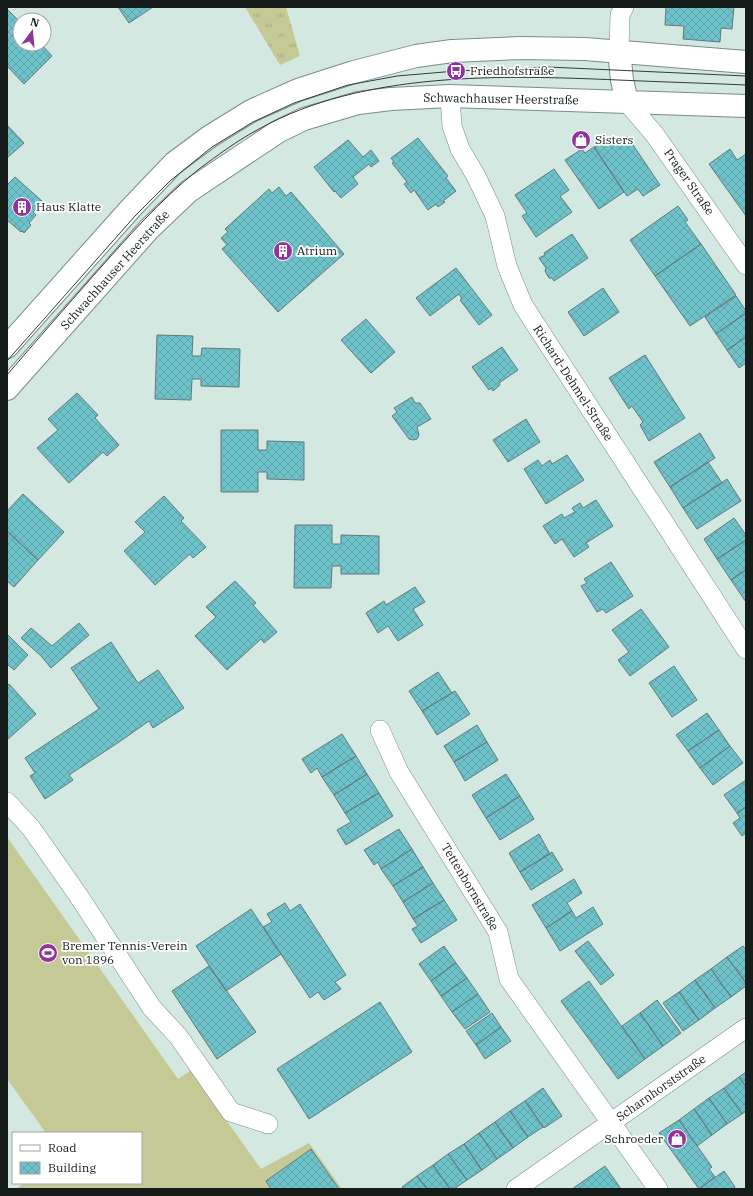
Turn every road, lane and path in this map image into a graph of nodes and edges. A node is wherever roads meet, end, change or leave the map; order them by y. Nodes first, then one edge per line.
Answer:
1 (624, 7) edge
2 (619, 52) junction
3 (746, 62) edge
4 (450, 96) junction
5 (627, 102) junction
6 (746, 106) edge
7 (746, 265) edge
8 (7, 347) edge
9 (7, 389) edge
10 (746, 649) edge
11 (380, 730) dead end
12 (7, 802) edge
13 (746, 1028) edge
14 (611, 1123) junction
15 (268, 1124) dead end
16 (516, 1189) edge
17 (658, 1189) edge

1 - 2 street
2 - 3 main road
2 - 5 main road
2 - 8 main road
4 - 5 main road, Schwachhauser Heerstraße
4 - 9 main road, Schwachhauser Heerstraße
4 - 10 street, Richard-Dehmel-Straße
5 - 6 main road, Schwachhauser Heerstraße
5 - 7 street, Prager Straße
11 - 14 street, Tettenbornstraße
12 - 15 street
13 - 14 street, Scharnhorststraße
14 - 16 street, Scharnhorststraße
14 - 17 street, Tettenbornstraße

